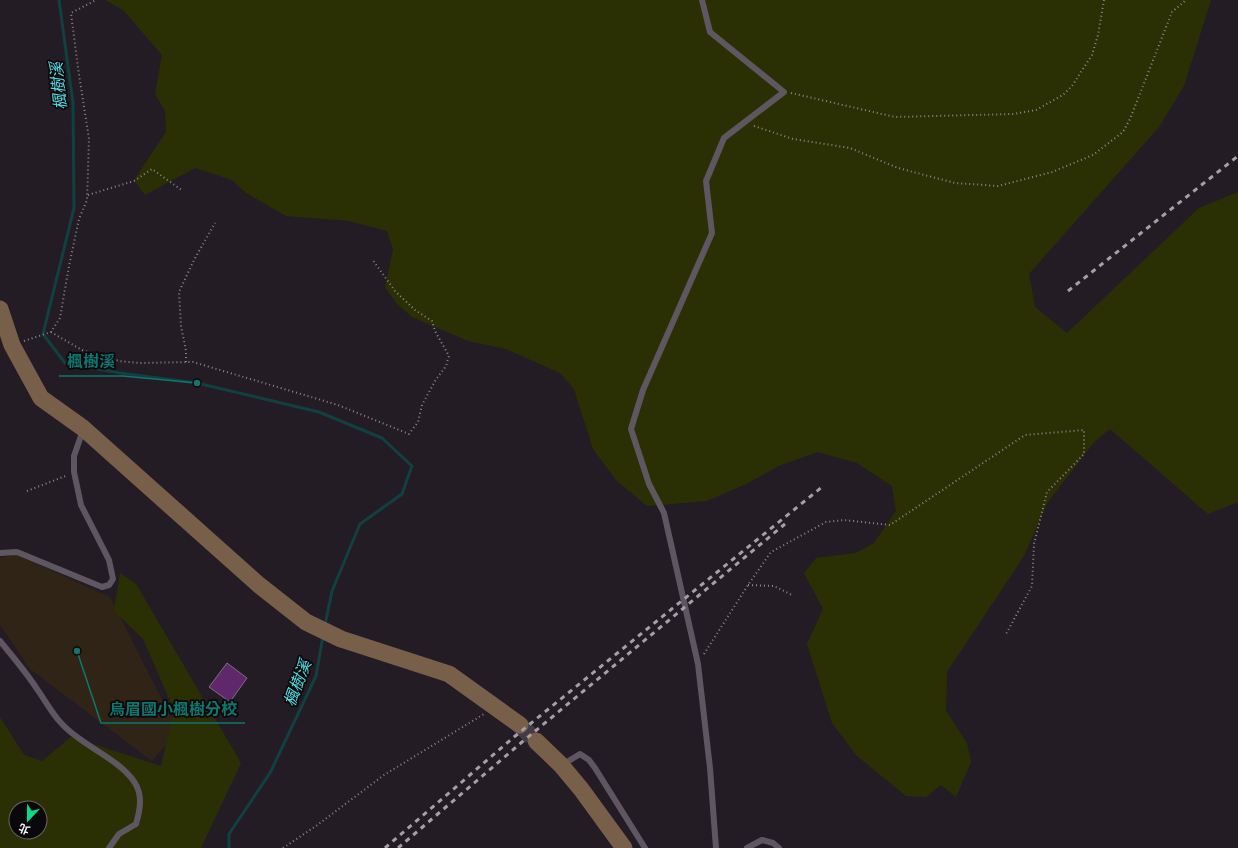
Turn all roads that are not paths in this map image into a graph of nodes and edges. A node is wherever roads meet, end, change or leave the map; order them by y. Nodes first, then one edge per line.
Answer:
1 (702, 0) edge
2 (0, 309) edge
3 (83, 428) junction
4 (0, 553) edge
5 (0, 641) edge
6 (520, 725) tunnel mouth
7 (536, 741) tunnel mouth
8 (561, 765) junction
9 (109, 848) edge
10 (624, 848) edge
11 (645, 848) edge
12 (716, 848) edge
13 (747, 848) edge
14 (779, 848) edge

1 - 12 lane
2 - 3 street
3 - 4 lane
3 - 6 street
5 - 9 lane
7 - 8 street
8 - 10 street
8 - 11 lane
13 - 14 lane

